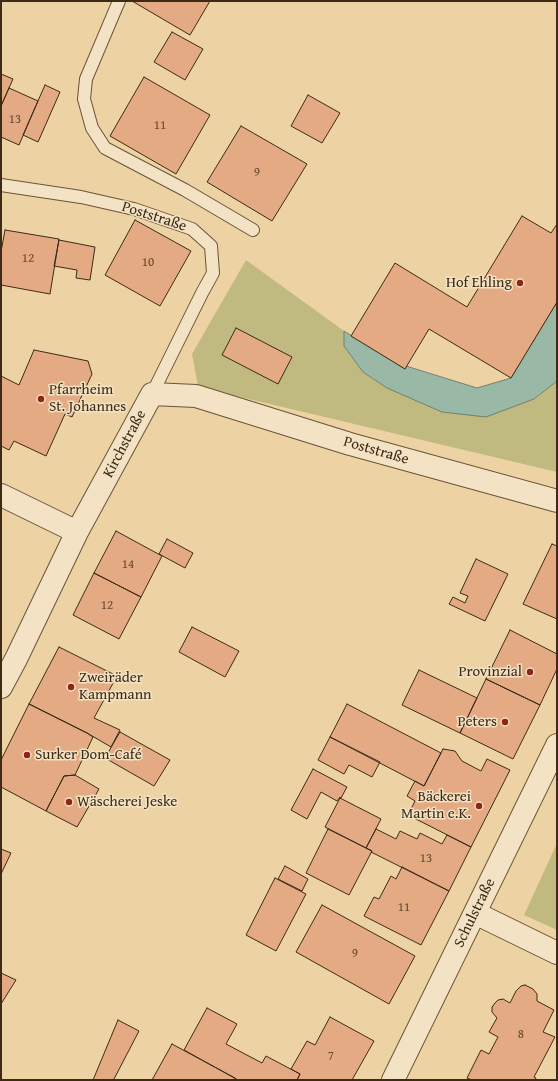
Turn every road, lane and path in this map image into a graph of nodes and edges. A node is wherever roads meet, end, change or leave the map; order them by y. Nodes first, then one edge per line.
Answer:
1 (119, 1) edge
2 (1, 185) edge
3 (253, 230) dead end
4 (152, 394) junction
5 (196, 396) joint
6 (1, 495) edge
7 (557, 501) edge
8 (77, 532) junction
9 (1, 687) edge
10 (557, 745) edge
11 (475, 913) junction
12 (557, 953) edge
13 (393, 1080) edge

1 - 3 lane
2 - 4 lane, Poststraße
4 - 5 street, Kirchstraße
4 - 8 street, Kirchstraße
5 - 7 street, Poststraße
6 - 8 street
8 - 9 street, Kirchstraße
10 - 11 street, Schulstraße
11 - 12 street
11 - 13 street, Schulstraße

